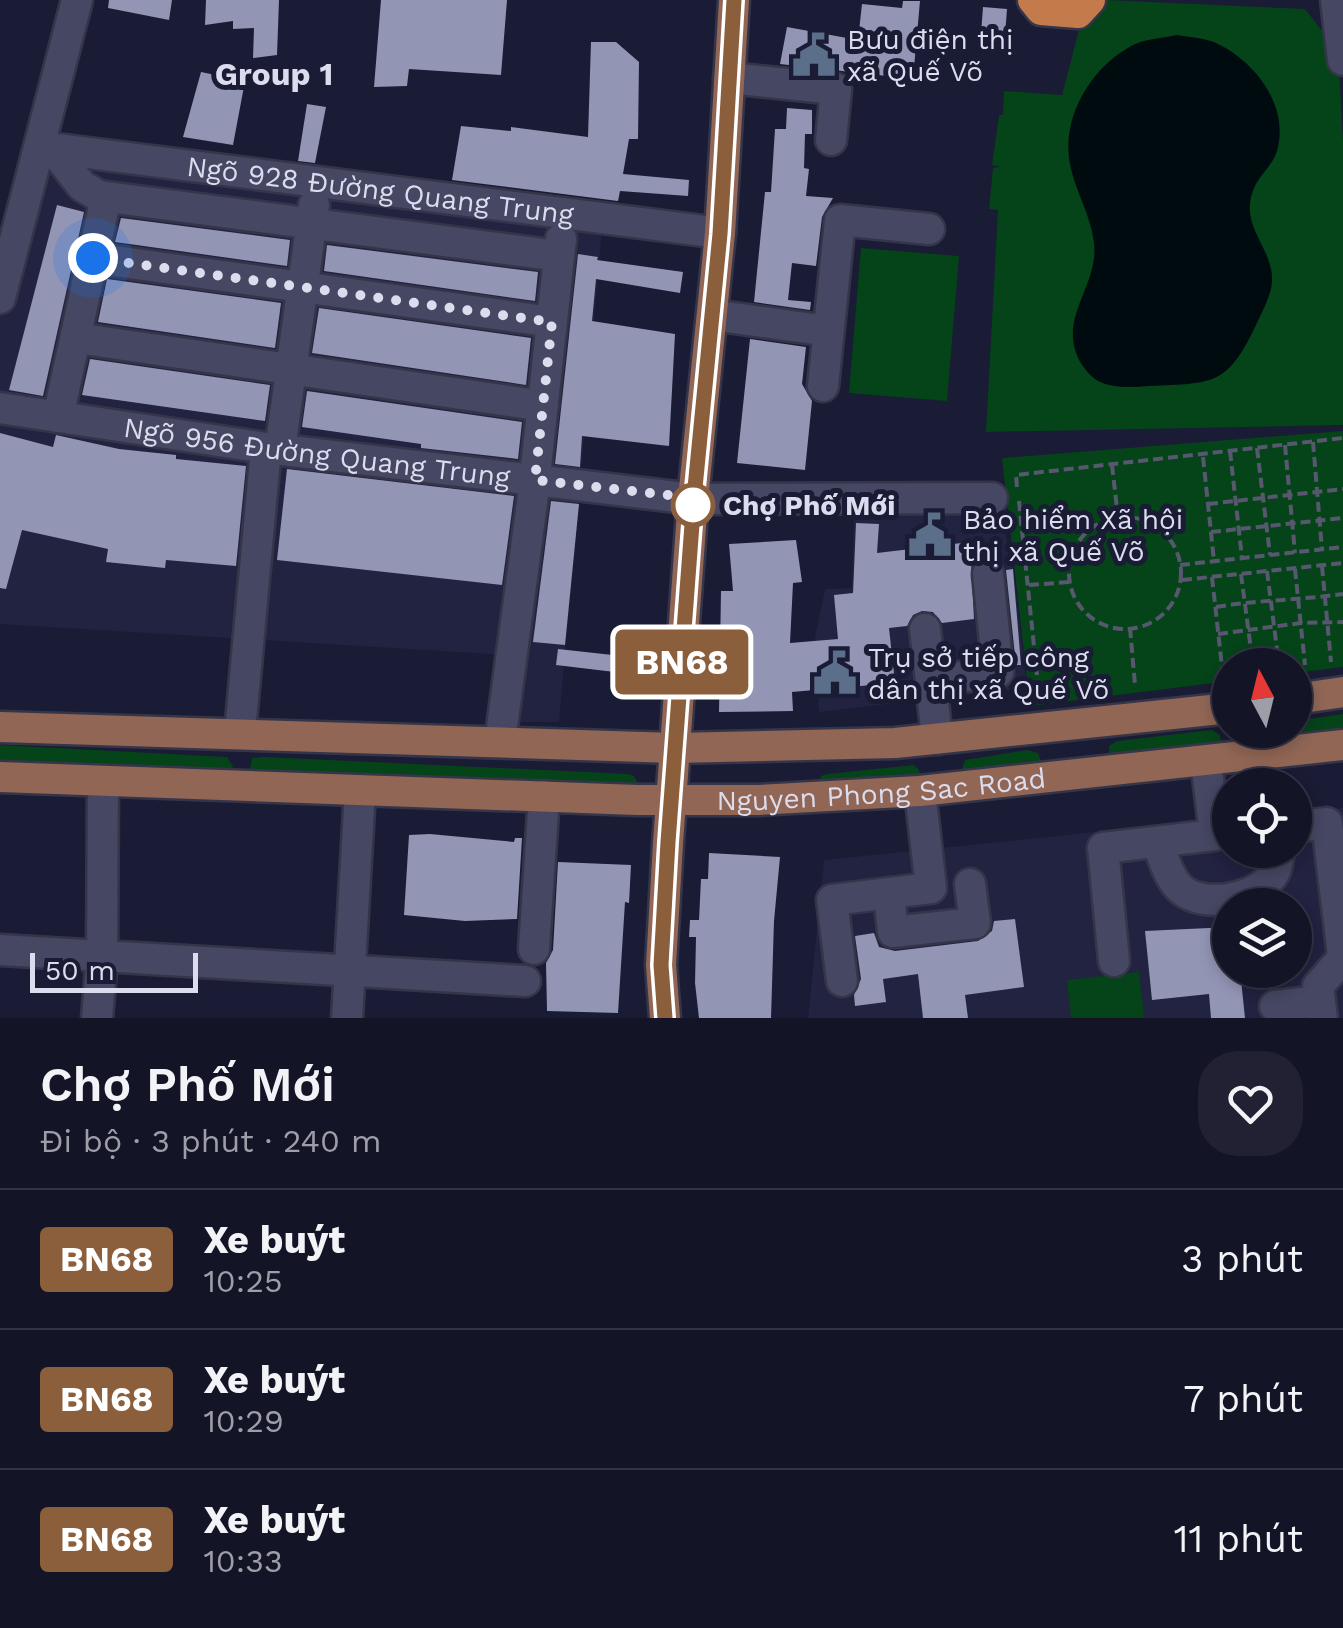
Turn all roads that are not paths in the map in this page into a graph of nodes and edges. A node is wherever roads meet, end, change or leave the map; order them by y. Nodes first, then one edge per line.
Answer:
1 (77, 0) edge
2 (734, 0) edge
3 (1034, 0) edge
4 (1090, 0) edge
5 (1336, 0) edge
6 (1343, 60) edge
7 (729, 78) junction
8 (831, 140) dead end
9 (47, 147) junction
10 (318, 182) junction
11 (106, 197) junction
12 (564, 214) junction
13 (10, 219) edge
14 (312, 224) junction
15 (929, 229) dead end
16 (720, 234) junction
17 (560, 256) junction
18 (93, 258) junction
19 (303, 287) junction
20 (0, 298) edge
21 (712, 314) junction
22 (552, 322) junction
23 (828, 331) junction
24 (76, 338) junction
25 (291, 369) junction
26 (822, 386) dead end
27 (543, 406) junction
28 (0, 408) edge
29 (58, 417) junction
30 (273, 449) junction
31 (535, 480) junction
32 (694, 498) junction
33 (992, 498) dead end
34 (988, 574) dead end
35 (925, 629) dead end
36 (931, 682) junction
37 (1343, 692) edge
38 (1312, 697) edge
39 (1212, 710) edge
40 (1071, 726) junction
41 (0, 727) edge
42 (240, 732) junction
43 (937, 739) junction
44 (500, 742) junction
45 (1343, 745) edge
46 (676, 748) junction
47 (1206, 761) junction
48 (1078, 776) junction
49 (0, 777) edge
50 (103, 782) junction
51 (240, 787) junction
52 (1212, 789) edge
53 (932, 790) junction
54 (360, 791) junction
55 (544, 796) junction
56 (672, 799) junction
57 (1312, 824) edge
58 (1212, 836) edge
59 (1157, 842) junction
60 (1275, 868) edge
61 (931, 888) junction
62 (888, 893) junction
63 (936, 927) junction
64 (534, 949) dead end
65 (0, 950) edge
66 (102, 956) junction
67 (1343, 958) edge
68 (1114, 962) dead end
69 (350, 971) junction
70 (525, 981) dead end
71 (842, 982) dead end
72 (1275, 1006) dead end
73 (1321, 1009) edge
74 (97, 1018) edge
75 (347, 1018) edge
76 (665, 1018) edge

1 - 9 street
2 - 7 main road
3 - 4 highway
5 - 6 street
7 - 8 street
7 - 16 main road
9 - 10 street, Ngõ 928 Đường Quang Trung
9 - 11 street
9 - 13 street
10 - 12 street, Ngõ 928 Đường Quang Trung
10 - 14 street
11 - 14 street
11 - 18 street
12 - 16 street, Ngõ 928 Đường Quang Trung
12 - 17 street
13 - 20 street
14 - 17 street
14 - 19 street
15 - 23 street
16 - 21 main road
17 - 22 street
18 - 19 street
18 - 24 street
19 - 22 street
19 - 25 street
21 - 23 street
21 - 32 main road
22 - 27 street
23 - 26 street
24 - 25 street
24 - 29 street
25 - 27 street
25 - 30 street
27 - 31 street
28 - 29 street, Ngõ 956 Đường Quang Trung
29 - 30 street, Ngõ 956 Đường Quang Trung
30 - 31 street, Ngõ 956 Đường Quang Trung
30 - 42 street
31 - 32 street, Ngõ 956 Đường Quang Trung
31 - 44 street
32 - 33 street, Ngõ 956 Đường Quang Trung
32 - 46 main road
34 - 36 street
35 - 36 street
36 - 43 street
37 - 38 main road
39 - 40 main road, Nguyen Phong Sac Road
40 - 43 main road, Nguyen Phong Sac Road
40 - 48 main road
41 - 42 main road, Nguyen Phong Sac Road
42 - 44 main road, Nguyen Phong Sac Road
42 - 51 main road
43 - 46 main road, Nguyen Phong Sac Road
43 - 53 main road
44 - 46 main road, Nguyen Phong Sac Road
45 - 47 main road, Nguyen Phong Sac Road
46 - 56 main road
47 - 48 main road, Nguyen Phong Sac Road
47 - 52 street
48 - 53 main road, Nguyen Phong Sac Road
49 - 50 main road, Nguyen Phong Sac Road
50 - 51 main road, Nguyen Phong Sac Road
50 - 66 street
51 - 54 main road, Nguyen Phong Sac Road
53 - 56 main road, Nguyen Phong Sac Road
53 - 61 street
54 - 55 main road, Nguyen Phong Sac Road
54 - 69 street
55 - 56 main road, Nguyen Phong Sac Road
55 - 64 street
56 - 76 main road
57 - 67 street
58 - 59 street
59 - 60 street
59 - 68 street
61 - 62 street
61 - 63 street
61 - 63 street
62 - 63 street
62 - 71 street
65 - 66 street
66 - 69 street
66 - 74 street
67 - 73 street
69 - 70 street
69 - 75 street
72 - 73 street

